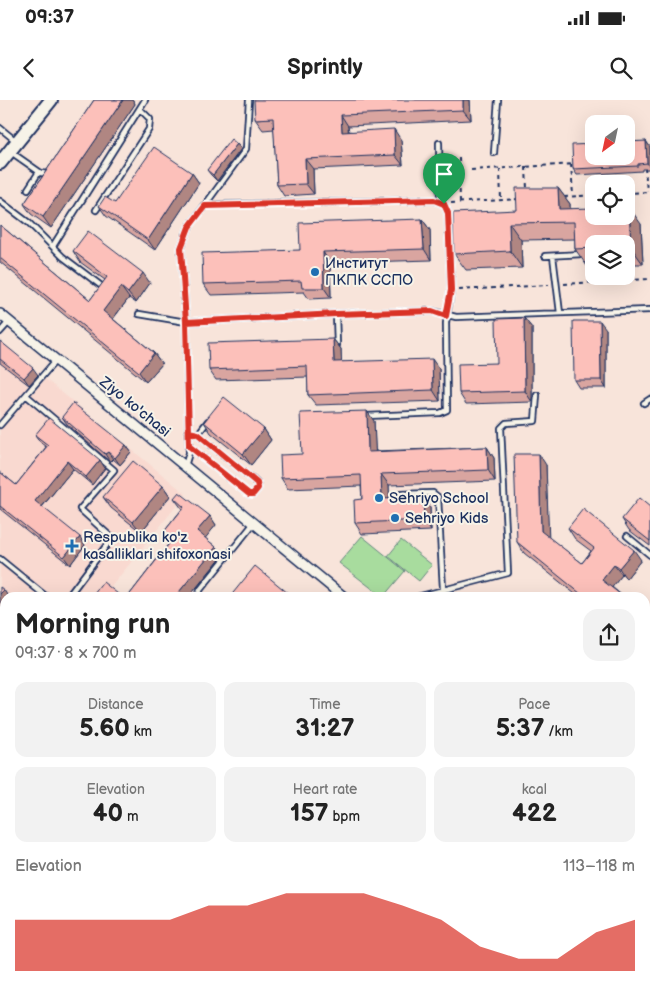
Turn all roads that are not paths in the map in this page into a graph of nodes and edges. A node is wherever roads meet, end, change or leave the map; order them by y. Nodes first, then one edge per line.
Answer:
1 (51, 100) edge
2 (145, 100) edge
3 (249, 100) edge
4 (498, 100) edge
5 (140, 109) junction
6 (0, 128) edge
7 (439, 143) dead end
8 (14, 146) junction
9 (494, 152) dead end
10 (0, 163) edge
11 (39, 172) junction
12 (51, 172) edge
13 (28, 189) dead end
14 (0, 201) edge
15 (442, 203) junction
16 (205, 206) junction
17 (96, 210) dead end
18 (53, 246) junction
19 (583, 254) edge
20 (545, 256) dead end
21 (553, 256) junction
22 (106, 289) edge
23 (650, 310) edge
24 (560, 313) junction
25 (0, 314) edge
26 (139, 314) dead end
27 (336, 314) junction
28 (446, 316) junction
29 (9, 321) junction
30 (186, 322) junction
31 (0, 332) edge
32 (337, 345) dead end
33 (56, 360) junction
34 (537, 395) dead end
35 (27, 396) junction
36 (650, 399) edge
37 (644, 403) dead end
38 (215, 413) edge
39 (364, 416) edge
40 (0, 425) edge
41 (189, 432) junction
42 (198, 434) junction
43 (189, 446) junction
44 (185, 466) junction
45 (400, 494) dead end
46 (254, 523) junction
47 (627, 536) edge
48 (650, 555) edge
49 (0, 560) edge
50 (443, 589) junction
51 (40, 592) edge
52 (72, 592) edge
53 (200, 592) edge
54 (338, 592) edge
55 (433, 592) edge

1 - 8 street
2 - 5 lane
3 - 16 lane
4 - 9 lane
5 - 17 lane
5 - 18 lane
6 - 8 lane
7 - 15 lane
8 - 10 street
8 - 11 lane
11 - 12 lane
11 - 13 lane
14 - 18 lane
15 - 16 lane
15 - 28 lane
16 - 30 lane
18 - 22 lane
19 - 21 lane
20 - 21 lane
21 - 24 lane
23 - 24 lane
24 - 28 lane
25 - 29 street, Ziyo ko'chasi
26 - 30 lane
27 - 28 lane
27 - 30 lane
27 - 32 lane
28 - 39 lane
29 - 31 lane
29 - 33 street, Ziyo ko'chasi
30 - 41 lane
33 - 35 lane
33 - 44 street, Ziyo ko'chasi
34 - 50 lane
35 - 40 lane
35 - 52 lane
36 - 37 lane
38 - 42 lane
41 - 42 lane
41 - 43 lane
42 - 43 lane
43 - 44 lane
44 - 46 street, Ziyo ko'chasi
45 - 50 lane
46 - 53 lane
46 - 54 street, Ziyo ko'chasi
47 - 48 lane
49 - 51 lane
50 - 55 lane

